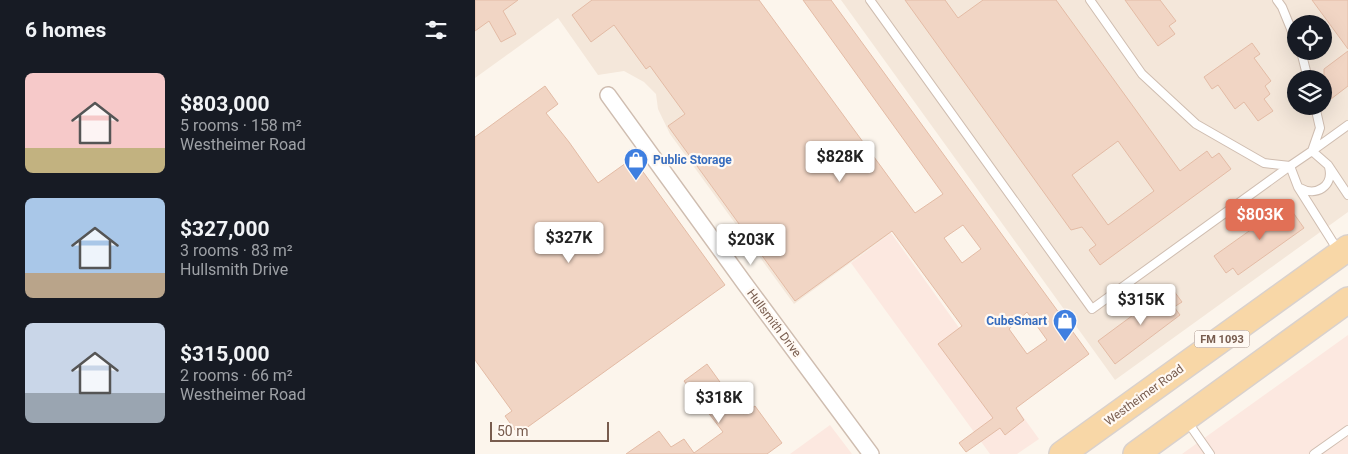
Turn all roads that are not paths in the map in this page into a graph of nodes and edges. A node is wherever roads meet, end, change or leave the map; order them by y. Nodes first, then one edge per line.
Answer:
1 (870, 0) edge
2 (1090, 0) edge
3 (1277, 0) edge
4 (1287, 19) edge
5 (608, 95) dead end
6 (1317, 115) edge
7 (1348, 125) edge
8 (1312, 151) junction
9 (1328, 165) junction
10 (1291, 166) junction
11 (1298, 187) junction
12 (1348, 195) edge
13 (1344, 251) edge
14 (1348, 282) edge
15 (1348, 300) edge
16 (1295, 339) junction
17 (1185, 418) junction
18 (1097, 429) junction
19 (1348, 430) edge
20 (871, 454) edge
21 (1062, 454) edge
22 (1082, 454) edge
23 (1136, 454) edge
24 (1210, 454) edge
25 (1314, 454) edge

1 - 10 lane
2 - 10 lane
3 - 4 lane
5 - 20 street, Hullsmith Drive
6 - 8 lane
7 - 8 lane
8 - 9 lane
8 - 10 lane
9 - 11 lane
9 - 12 lane
10 - 11 lane
11 - 13 lane
13 - 18 main road, Westheimer Road / FM 1093
14 - 16 main road
15 - 16 main road
16 - 17 main road
17 - 23 main road
17 - 24 lane
18 - 21 main road, Westheimer Road / FM 1093
18 - 22 main road
19 - 25 lane

